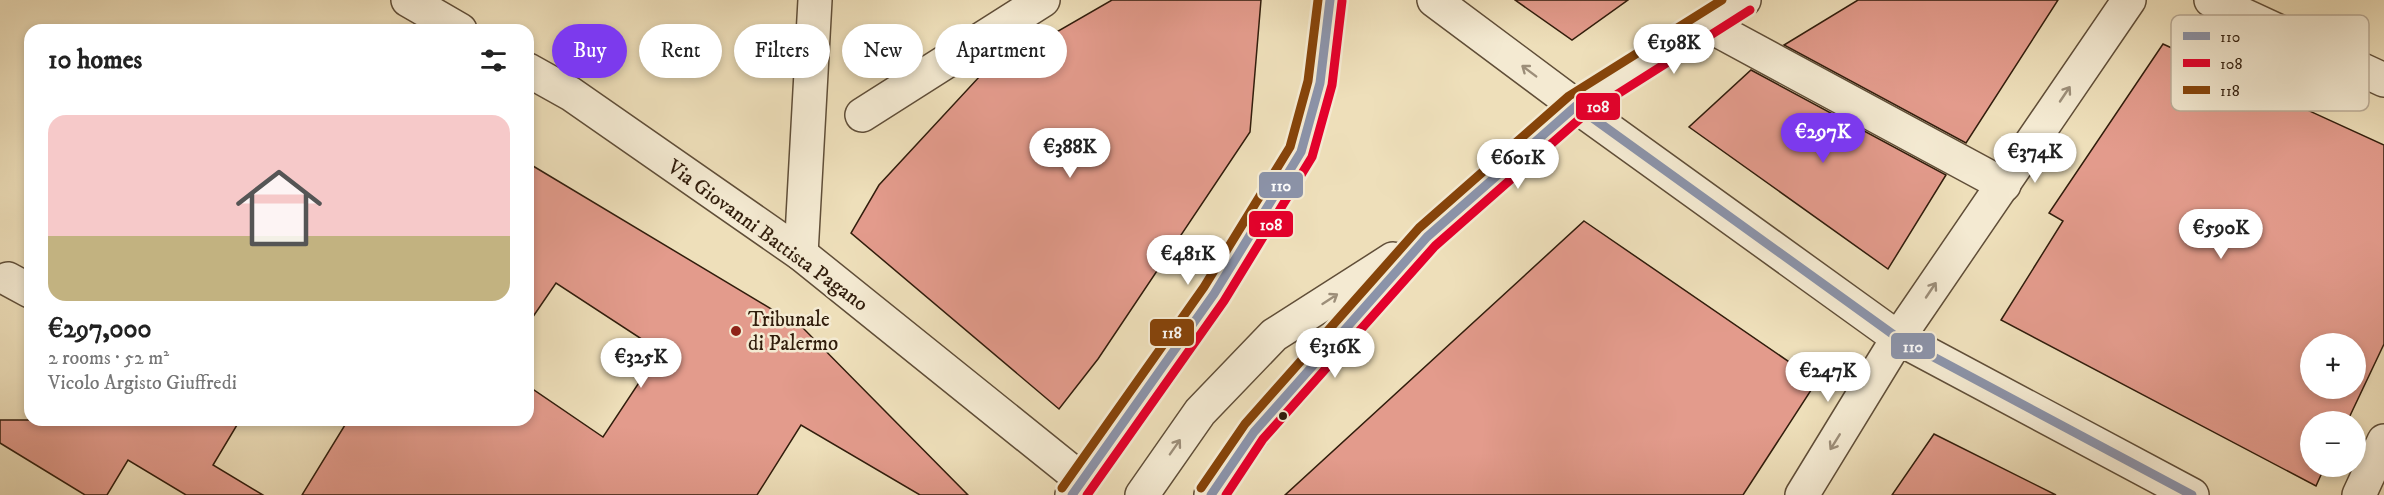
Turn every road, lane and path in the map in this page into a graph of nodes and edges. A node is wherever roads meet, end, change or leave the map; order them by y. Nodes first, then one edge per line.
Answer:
1 (408, 0) edge
2 (815, 0) edge
3 (1043, 0) edge
4 (1330, 0) edge
5 (1434, 0) edge
6 (1744, 0) edge
7 (2129, 0) edge
8 (2211, 0) edge
9 (2243, 15) edge
10 (450, 24) edge
11 (1706, 24) junction
12 (534, 73) edge
13 (2369, 73) edge
14 (2384, 80) edge
15 (1576, 106) junction
16 (862, 115) dead end
17 (2004, 184) junction
18 (1427, 237) junction
19 (801, 254) junction
20 (1899, 338) junction
21 (2384, 441) edge
22 (1077, 488) edge
23 (1142, 495) edge
24 (1211, 495) edge
25 (1802, 495) edge
26 (2192, 495) edge
27 (2359, 495) edge

1 - 10 street
2 - 19 street
3 - 16 street
4 - 22 street
15 -> 5 street
6 - 11 street
17 -> 7 street
8 - 9 street
11 - 15 street
11 - 17 street
12 - 19 street, Via Giovanni Battista Pagano
13 - 14 street
15 - 18 street
15 - 20 street
20 -> 17 street
23 -> 18 street
18 - 24 street
19 - 22 street, Via Giovanni Battista Pagano
20 -> 25 street
20 - 26 street
21 - 27 street

